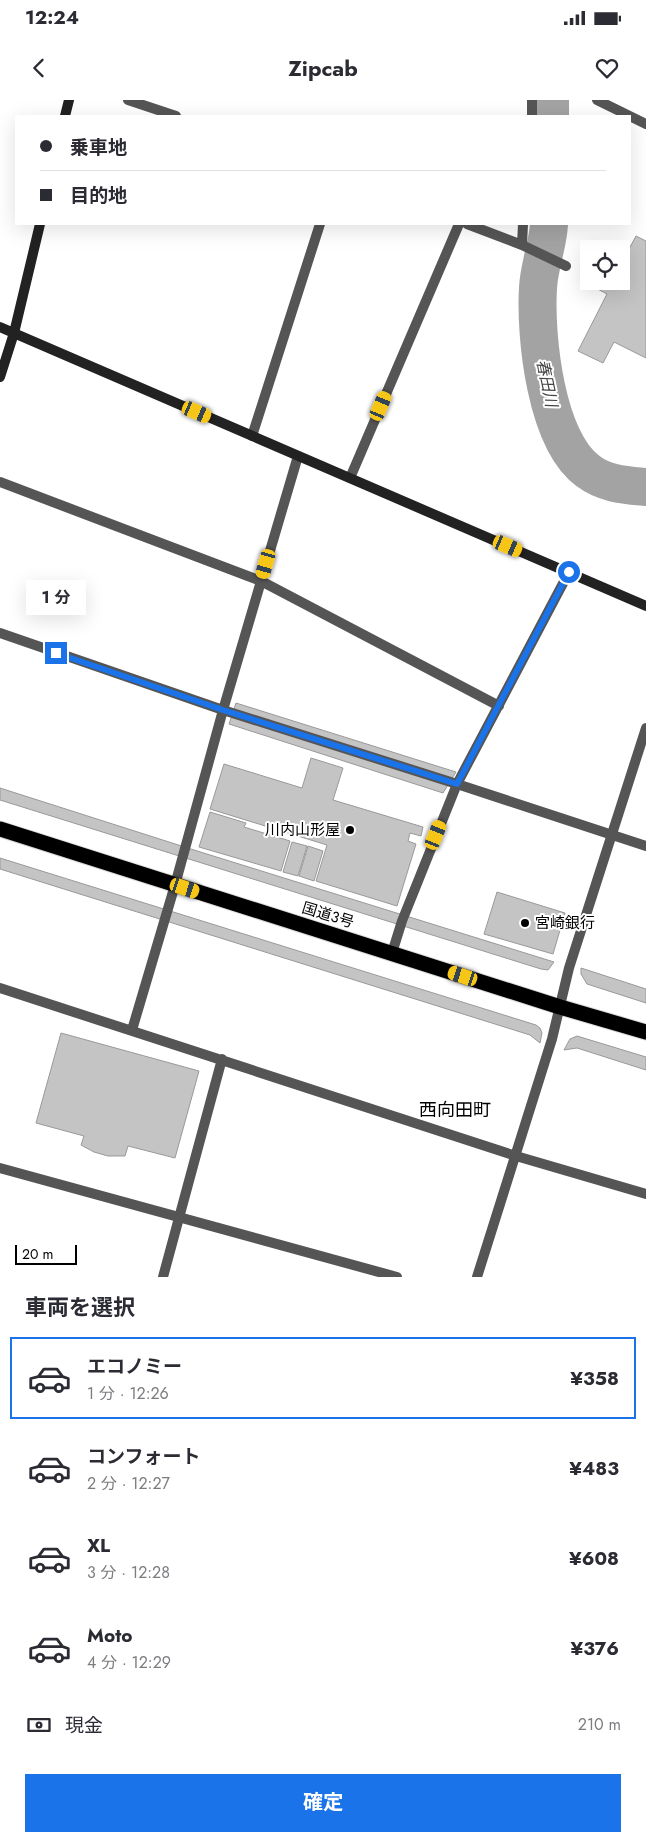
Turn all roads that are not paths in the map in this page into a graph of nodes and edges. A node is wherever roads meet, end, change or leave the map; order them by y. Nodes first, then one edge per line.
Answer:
1 (69, 100) edge
2 (128, 100) edge
3 (532, 100) edge
4 (597, 100) edge
5 (65, 115) edge
6 (173, 115) edge
7 (532, 115) edge
8 (628, 115) edge
9 (631, 117) edge
10 (646, 124) edge
11 (40, 225) edge
12 (320, 225) edge
13 (459, 225) edge
14 (470, 225) edge
15 (523, 225) edge
16 (525, 246) junction
17 (562, 264) dead end
18 (0, 328) edge
19 (14, 333) junction
20 (0, 377) edge
21 (252, 436) junction
22 (298, 456) junction
23 (350, 478) junction
24 (0, 482) edge
25 (569, 572) junction
26 (261, 582) junction
27 (646, 606) edge
28 (0, 634) edge
29 (499, 706) junction
30 (223, 710) junction
31 (646, 728) edge
32 (457, 784) junction
33 (0, 829) edge
34 (611, 835) junction
35 (646, 846) edge
36 (175, 885) junction
37 (392, 953) junction
38 (0, 988) edge
39 (560, 1007) junction
40 (132, 1030) junction
41 (646, 1032) edge
42 (222, 1059) junction
43 (516, 1156) junction
44 (0, 1168) edge
45 (646, 1194) edge
46 (179, 1218) junction
47 (162, 1277) edge
48 (397, 1277) edge
49 (477, 1277) edge

1 - 5 street
2 - 6 street
3 - 7 street
4 - 8 street
9 - 10 street
11 - 19 street
12 - 21 street
13 - 23 street
14 - 16 street
15 - 16 street
16 - 17 street
18 - 19 street
19 - 20 street
19 - 21 street
21 - 22 street
22 - 23 street
22 - 26 street
23 - 25 street
24 - 26 street
25 - 27 street
25 - 29 street
26 - 29 street
26 - 30 street
28 - 30 street
29 - 32 street
30 - 32 street
30 - 36 street
31 - 34 street
32 - 34 street
32 - 37 street
33 - 36 highway, 国道3号
34 - 35 street
34 - 39 street
36 - 37 highway, 国道3号
36 - 40 street
37 - 39 highway, 国道3号
38 - 40 street
39 - 41 highway, 国道3号
39 - 43 street
40 - 42 street
42 - 43 street
42 - 46 street
43 - 45 street
43 - 49 street
44 - 46 street
46 - 47 street
46 - 48 street

